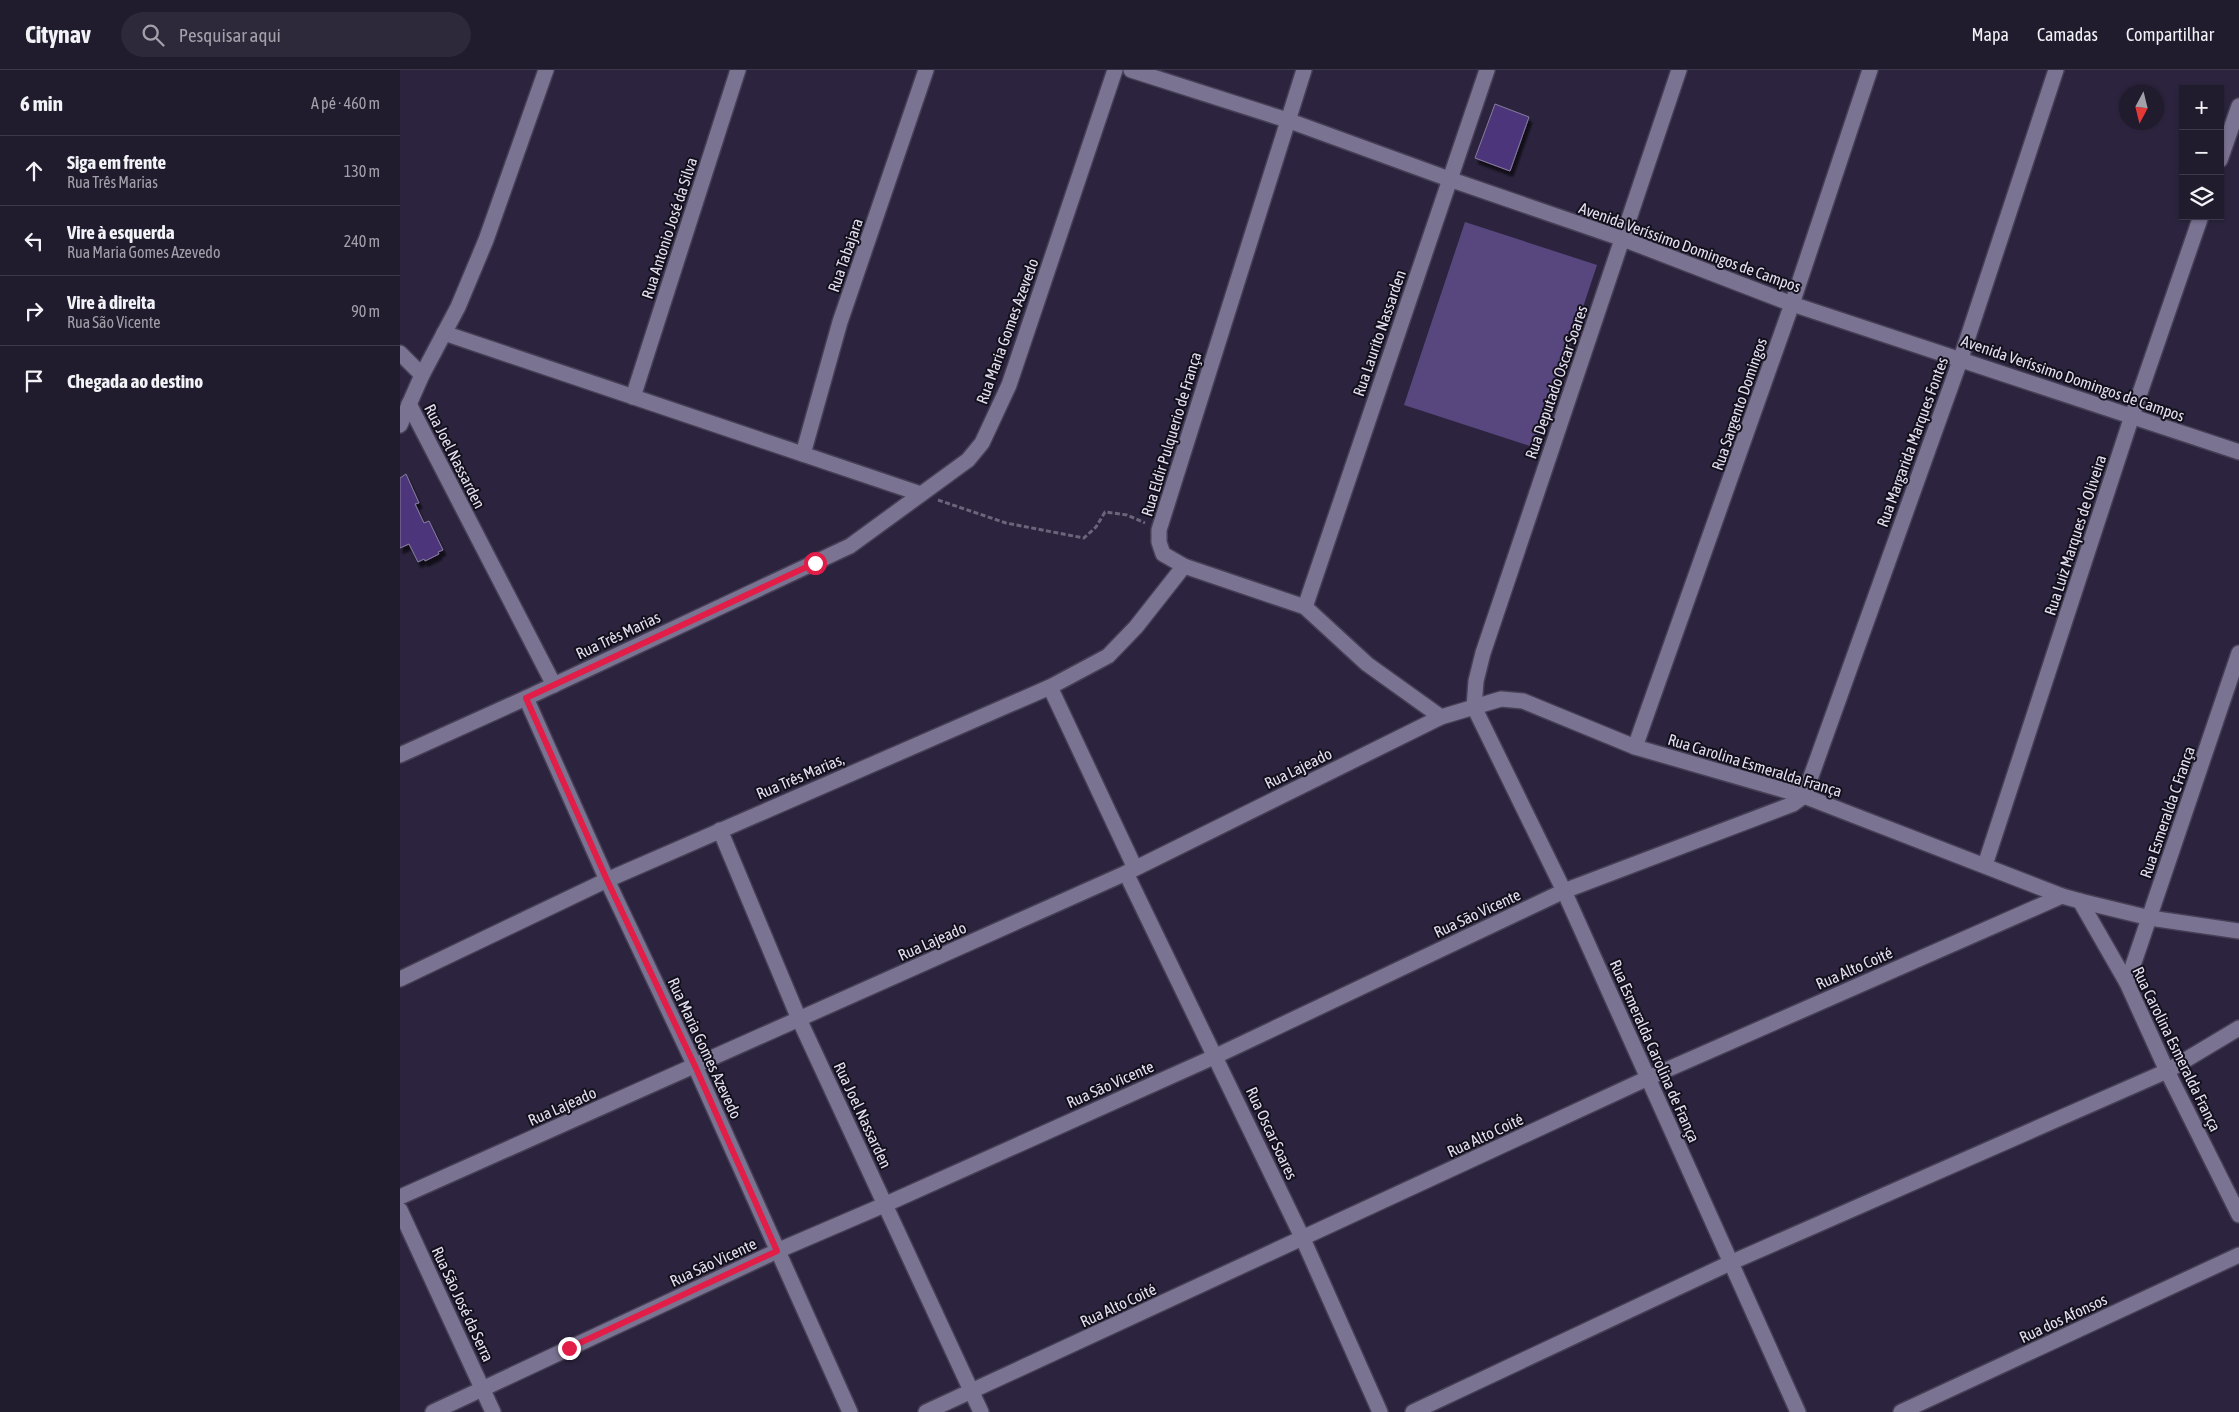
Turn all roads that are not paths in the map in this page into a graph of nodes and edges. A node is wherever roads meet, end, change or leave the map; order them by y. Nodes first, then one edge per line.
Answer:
1 (546, 70) edge
2 (738, 70) edge
3 (926, 70) edge
4 (1115, 70) edge
5 (1131, 70) edge
6 (1304, 70) edge
7 (1487, 70) edge
8 (1679, 70) edge
9 (1870, 70) edge
10 (2056, 70) edge
11 (2239, 106) edge
12 (1287, 120) junction
13 (2224, 149) edge
14 (1448, 179) junction
15 (2200, 220) edge
16 (1623, 239) junction
17 (1792, 304) junction
18 (444, 333) junction
19 (400, 353) edge
20 (1961, 358) junction
21 (422, 375) junction
22 (634, 396) junction
23 (403, 414) edge
24 (2132, 416) junction
25 (2239, 452) edge
26 (802, 454) junction
27 (921, 494) junction
28 (850, 546) joint
29 (1184, 566) junction
30 (1305, 607) junction
31 (2239, 653) edge
32 (554, 685) junction
33 (1050, 687) junction
34 (526, 698) junction
35 (1474, 707) junction
36 (1441, 717) junction
37 (1635, 747) junction
38 (400, 755) edge
39 (1804, 796) junction
40 (720, 830) junction
41 (1985, 865) junction
42 (1131, 870) junction
43 (607, 880) junction
44 (1564, 891) junction
45 (2062, 896) junction
46 (2080, 901) junction
47 (2150, 918) junction
48 (2239, 930) edge
49 (400, 979) edge
50 (2127, 983) junction
51 (799, 1019) junction
52 (2239, 1028) edge
53 (1216, 1056) junction
54 (695, 1066) junction
55 (2167, 1071) junction
56 (1648, 1078) junction
57 (400, 1197) edge
58 (884, 1205) junction
59 (400, 1210) edge
60 (2239, 1214) edge
61 (1303, 1239) junction
62 (777, 1251) junction
63 (2239, 1255) edge
64 (1730, 1263) junction
65 (483, 1389) junction
66 (972, 1391) junction
67 (434, 1412) edge
68 (494, 1412) edge
69 (850, 1412) edge
70 (926, 1412) edge
71 (982, 1412) edge
72 (1380, 1412) edge
73 (1413, 1412) edge
74 (1798, 1412) edge
75 (1901, 1412) edge

1 - 18 street, Rua Joel Nassarden
2 - 22 street, Rua Antonio José da Silva
3 - 26 street, Rua Tabajara
4 - 27 street, Rua Maria Gomes Azevedo
5 - 12 street, Avenida Veríssimo Domingos de Campos
6 - 12 street, Rua Eldir Pulquerio de França
7 - 14 street, Rua Laurito Nassarden
8 - 16 street, Rua Deputado Oscar Soares
9 - 17 street, Rua Sargento Domingos
10 - 20 street, Rua Margarida Marques Fontes
11 - 13 street
12 - 14 street, Avenida Veríssimo Domingos de Campos
12 - 29 street, Rua Eldir Pulquerio de França
14 - 16 street, Avenida Veríssimo Domingos de Campos
14 - 30 street, Rua Laurito Nassarden
15 - 24 street, Rua Luiz Marques de Oliveira
16 - 17 street, Avenida Veríssimo Domingos de Campos
16 - 35 street, Rua Deputado Oscar Soares
17 - 20 street, Avenida Veríssimo Domingos de Campos
17 - 37 street, Rua Sargento Domingos
18 - 21 street, Rua Joel Nassarden
18 - 22 street
19 - 21 street
20 - 24 street, Avenida Veríssimo Domingos de Campos
20 - 39 street, Rua Margarida Marques Fontes
21 - 23 street, Rua Joel Nassarden
22 - 26 street
23 - 32 street, Rua Joel Nassarden
24 - 25 street, Avenida Veríssimo Domingos de Campos
24 - 41 street, Rua Luiz Marques de Oliveira
26 - 27 street
27 - 28 street, Rua Maria Gomes Azevedo
28 - 32 street, Rua Três Marias
29 - 30 street, Rua Eldir Pulquerio de França
29 - 33 street, Rua Três Marias,
30 - 36 street, Rua Eldir Pulquerio de França
31 - 47 street, Rua Esmeralda C França
32 - 34 street, Rua Três Marias
33 - 40 street, Rua Três Marias,
33 - 42 street, Rua Oscar Soares
34 - 38 street, Rua Três Marias
34 - 43 street, Rua Maria Gomes Azevedo
35 - 36 street, Rua Lajeado
35 - 37 street, Rua Carolina Esmeralda França
35 - 44 street, Rua Esmeralda Carolina de França
36 - 42 street, Rua Lajeado
37 - 39 street, Rua Carolina Esmeralda França
39 - 41 street, Rua Carolina Esmeralda França
39 - 44 street, Rua São Vicente
40 - 43 street, Rua Três Marias,
40 - 51 street, Rua Joel Nassarden
41 - 45 street, Rua Carolina Esmeralda França
42 - 51 street, Rua Lajeado
42 - 53 street, Rua Oscar Soares
43 - 49 street, Rua Três Marias,
43 - 54 street, Rua Maria Gomes Azevedo
44 - 53 street, Rua São Vicente
44 - 56 street, Rua Esmeralda Carolina de França
45 - 46 street, Rua Carolina Esmeralda França
45 - 56 street, Rua Alto Coité
46 - 47 street, Rua Carolina Esmeralda França
46 - 50 street, Rua Carolina Esmeralda França
47 - 48 street, Rua Carolina Esmeralda França
47 - 50 street, Rua Esmeralda C França
50 - 55 street, Rua Carolina Esmeralda França
51 - 54 street, Rua Lajeado
51 - 58 street, Rua Joel Nassarden
52 - 55 street
53 - 58 street, Rua São Vicente
53 - 61 street, Rua Oscar Soares
54 - 57 street, Rua Lajeado
54 - 62 street, Rua Maria Gomes Azevedo
55 - 60 street, Rua Carolina Esmeralda França
55 - 64 street
56 - 61 street, Rua Alto Coité
56 - 64 street, Rua Esmeralda Carolina de França
58 - 62 street, Rua São Vicente
58 - 66 street, Rua Joel Nassarden
59 - 65 street, Rua São José da Serra
61 - 66 street, Rua Alto Coité
61 - 72 street, Rua Oscar Soares
62 - 65 street, Rua São Vicente
62 - 69 street, Rua Maria Gomes Azevedo
63 - 75 street, Rua dos Afonsos
64 - 73 street
64 - 74 street, Rua Esmeralda Carolina de França
65 - 67 street, Rua São Vicente
65 - 68 street, Rua São José da Serra
66 - 70 street, Rua Alto Coité
66 - 71 street, Rua Joel Nassarden

